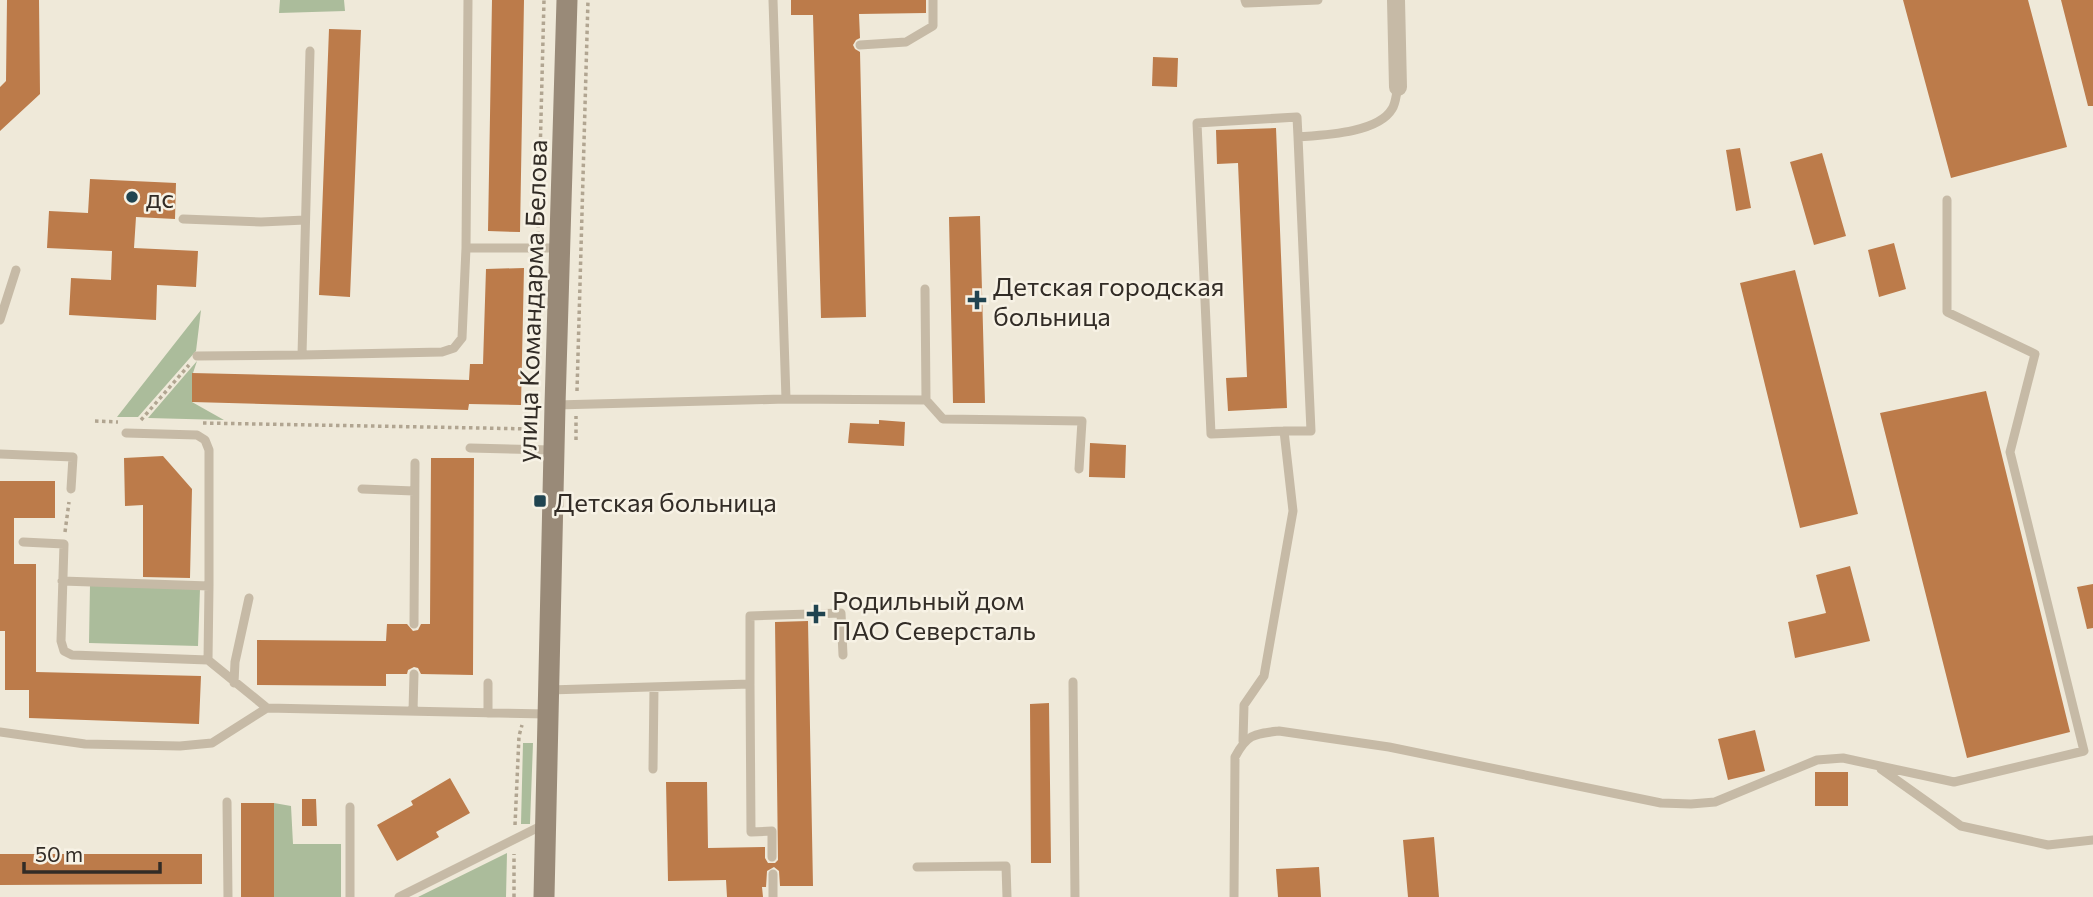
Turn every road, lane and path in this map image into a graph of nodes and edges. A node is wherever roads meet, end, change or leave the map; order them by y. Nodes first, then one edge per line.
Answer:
1 (468, 0) edge
2 (567, 0) edge
3 (589, 0) edge
4 (773, 0) edge
5 (933, 0) edge
6 (1245, 0) edge
7 (1318, 0) edge
8 (1396, 0) edge
9 (860, 45) dead end
10 (310, 51) dead end
11 (1398, 87) joint
12 (1298, 137) junction
13 (1947, 200) dead end
14 (183, 219) dead end
15 (305, 220) junction
16 (466, 248) junction
17 (560, 248) junction
18 (16, 270) dead end
19 (925, 289) dead end
20 (2, 306) edge
21 (0, 320) edge
22 (302, 355) junction
23 (197, 356) joint
24 (786, 399) junction
25 (926, 400) junction
26 (577, 404) junction
27 (555, 405) junction
28 (95, 421) dead end
29 (129, 422) dead end
30 (153, 422) dead end
31 (194, 423) dead end
32 (1284, 431) junction
33 (126, 433) dead end
34 (554, 440) junction
35 (575, 445) dead end
36 (470, 448) dead end
37 (0, 454) edge
38 (415, 463) dead end
39 (1079, 469) dead end
40 (71, 489) joint
41 (362, 489) dead end
42 (414, 491) junction
43 (23, 542) dead end
44 (64, 544) junction
45 (62, 581) junction
46 (209, 586) junction
47 (249, 598) dead end
48 (414, 624) dead end
49 (843, 655) dead end
50 (208, 660) junction
51 (414, 674) dead end
52 (1073, 682) dead end
53 (234, 683) junction
54 (488, 684) dead end
55 (750, 684) junction
56 (654, 687) junction
57 (549, 690) junction
58 (267, 708) junction
59 (413, 711) junction
60 (488, 713) junction
61 (525, 713) junction
62 (549, 714) junction
63 (0, 732) edge
64 (1243, 741) junction
65 (1878, 767) junction
66 (653, 769) dead end
67 (227, 802) dead end
68 (350, 807) dead end
69 (546, 824) junction
70 (514, 838) junction
71 (2093, 840) edge
72 (772, 857) dead end
73 (917, 867) dead end
74 (773, 874) dead end
75 (228, 897) edge
76 (350, 897) edge
77 (399, 897) edge
78 (514, 897) edge
79 (544, 897) edge
80 (773, 897) edge
81 (1006, 897) edge
82 (1075, 897) edge
83 (1234, 897) edge

1 - 16 lane
2 - 17 main road, улица Командарма Белова
3 - 26 path
4 - 24 lane
5 - 9 lane
6 - 7 lane
8 - 11 street
10 - 15 lane
11 - 12 lane
12 - 32 lane
12 - 32 lane
13 - 65 lane
14 - 15 lane
15 - 22 lane
16 - 17 lane
16 - 22 lane
17 - 27 main road, улица Командарма Белова
18 - 20 lane
19 - 25 lane
20 - 21 lane
22 - 23 lane
23 - 30 path
24 - 25 lane
24 - 26 lane
25 - 39 lane
26 - 27 lane
26 - 35 path
27 - 34 main road, улица Командарма Белова
28 - 29 path
31 - 34 path
32 - 64 lane
33 - 46 lane
34 - 36 lane
34 - 57 main road, улица Командарма Белова
37 - 40 lane
38 - 42 lane
40 - 44 path
41 - 42 lane
42 - 48 lane
43 - 44 lane
44 - 45 lane
45 - 46 lane
45 - 50 lane
46 - 50 lane
47 - 53 lane
49 - 55 lane
50 - 53 lane
51 - 59 lane
52 - 82 lane
53 - 58 lane
54 - 60 lane
55 - 56 lane
55 - 72 lane
56 - 57 lane
56 - 66 lane
57 - 62 main road, улица Командарма Белова
58 - 59 lane
58 - 63 lane
59 - 60 lane
60 - 61 lane
61 - 62 lane
61 - 70 path
62 - 69 main road, улица Командарма Белова
64 - 65 lane
64 - 83 lane
65 - 71 lane
67 - 75 lane
68 - 76 lane
69 - 70 lane
69 - 79 main road, улица Командарма Белова
70 - 77 lane
70 - 78 path
73 - 81 lane
74 - 80 lane

